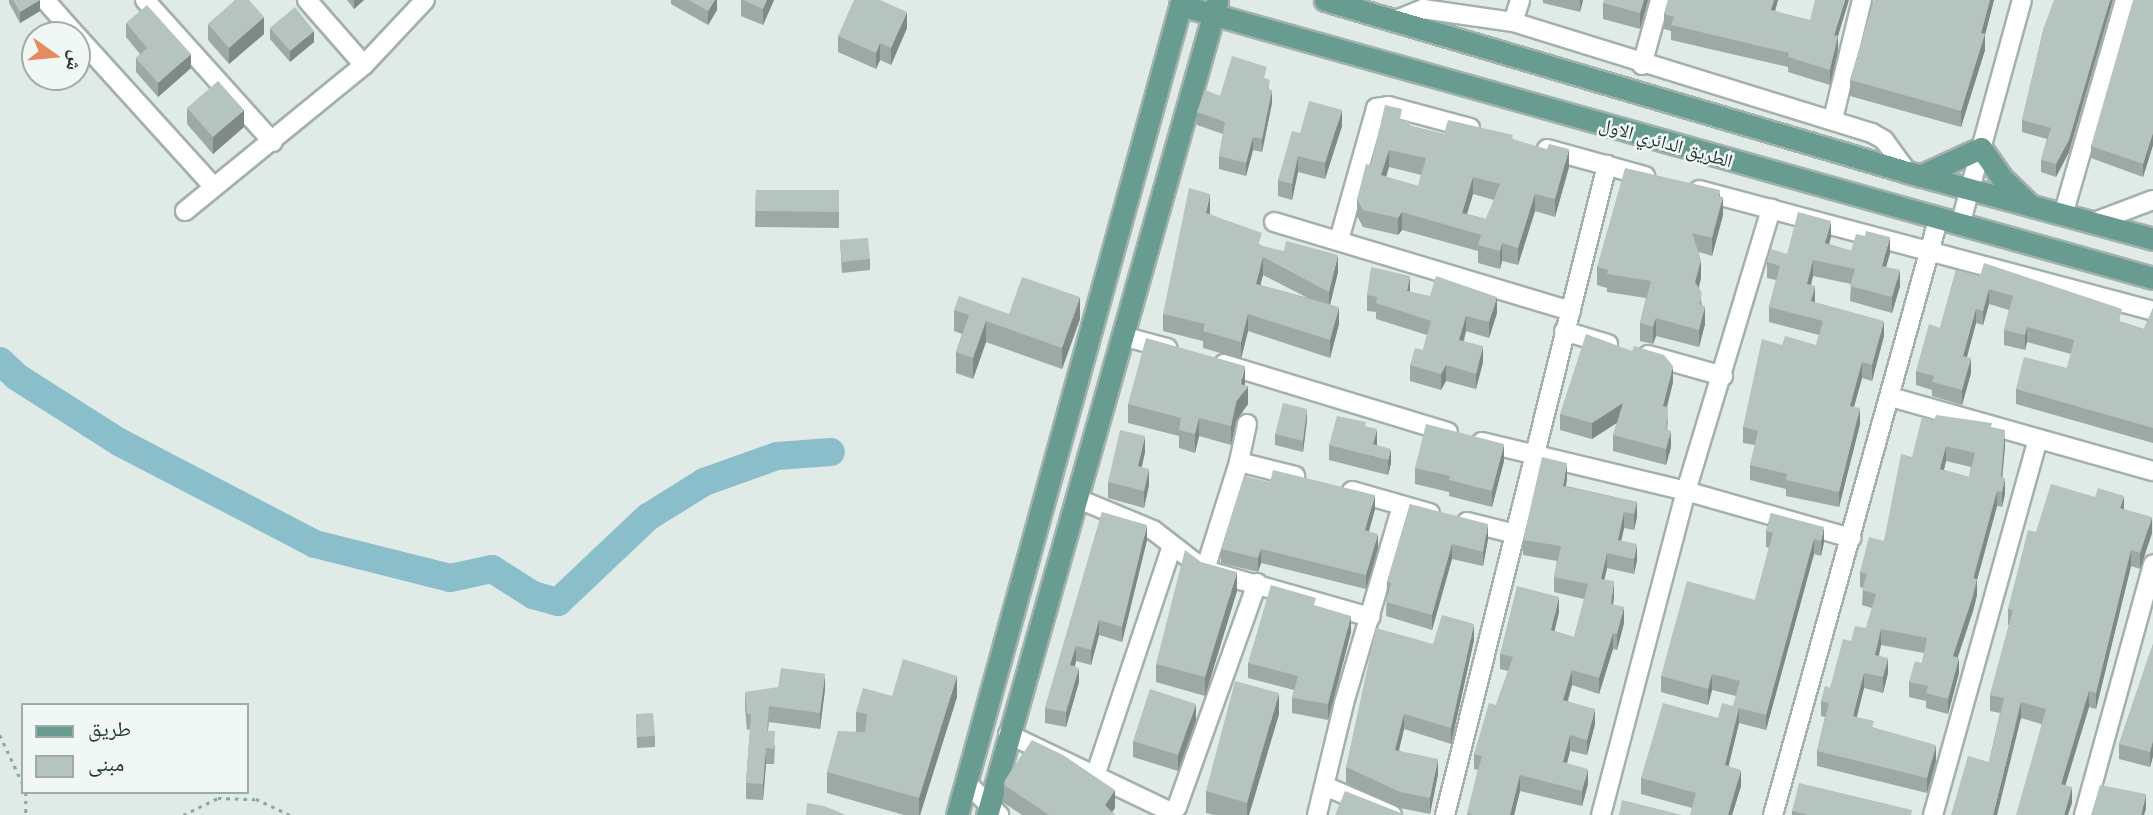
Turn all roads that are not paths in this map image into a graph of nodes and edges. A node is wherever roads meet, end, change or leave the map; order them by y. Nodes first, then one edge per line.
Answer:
1 (45, 0) edge
2 (145, 0) edge
3 (307, 0) edge
4 (425, 0) edge
5 (1325, 0) edge
6 (1520, 0) edge
7 (1660, 0) edge
8 (1862, 0) edge
9 (2022, 0) edge
10 (2125, 0) edge
11 (1181, 2) edge
12 (1215, 7) edge
13 (1396, 20) junction
14 (64, 21) edge
15 (1513, 22) junction
16 (91, 51) edge
17 (364, 65) junction
18 (1642, 65) junction
19 (1833, 119) junction
20 (1492, 134) edge
21 (272, 142) junction
22 (1530, 145) edge
23 (1981, 148) junction
24 (1607, 165) junction
25 (1914, 174) junction
26 (1658, 179) edge
27 (1683, 186) edge
28 (214, 187) junction
29 (1970, 189) junction
30 (2153, 200) edge
31 (2033, 206) junction
32 (1770, 209) junction
33 (185, 211) dead end
34 (2063, 215) junction
35 (1938, 220) junction
36 (1274, 222) dead end
37 (2092, 223) junction
38 (1960, 225) junction
39 (2153, 239) edge
40 (1339, 240) junction
41 (1930, 251) junction
42 (2153, 278) edge
43 (1571, 311) junction
44 (2153, 311) edge
45 (1564, 331) junction
46 (1122, 337) junction
47 (1723, 376) junction
48 (1891, 397) junction
49 (1247, 424) dead end
50 (2038, 439) junction
51 (1532, 457) junction
52 (1238, 462) junction
53 (2153, 471) edge
54 (1314, 481) edge
55 (1339, 488) edge
56 (1686, 491) junction
57 (1076, 498) junction
58 (1402, 506) junction
59 (1515, 534) junction
60 (1851, 538) junction
61 (1172, 546) junction
62 (2153, 564) edge
63 (1205, 570) junction
64 (1256, 583) junction
65 (1370, 617) junction
66 (1008, 734) junction
67 (1095, 776) junction
68 (1782, 781) junction
69 (966, 782) junction
70 (1325, 786) junction
71 (1807, 788) edge
72 (992, 812) edge
73 (957, 815) edge
74 (1317, 815) edge
75 (1392, 815) edge
76 (1445, 815) edge
77 (1601, 815) edge
78 (1773, 815) edge
79 (1933, 815) edge
80 (2084, 815) edge

1 - 14 street
2 - 21 street
3 - 17 street
4 - 17 street
5 - 13 main road, الطريق الدائري الاول
6 - 15 street
7 - 18 street
8 - 19 street
9 - 23 street
10 - 34 street
11 - 12 main road, الطريق الدائري الاول
11 - 69 main road
12 - 35 main road, الطريق الدائري الاول
12 - 46 main road
13 - 15 street
13 - 25 main road, الطريق الدائري الاول
15 - 18 street
16 - 28 street
17 - 21 street
18 - 19 street
19 - 25 street
20 - 40 street
21 - 28 street
22 - 24 street
23 - 25 main road
23 - 29 street
23 - 31 main road
24 - 26 street
24 - 43 street
25 - 29 main road, الطريق الدائري الاول
27 - 32 street
28 - 33 street
29 - 31 main road, الطريق الدائري الاول
29 - 38 street
30 - 37 street
31 - 34 main road, الطريق الدائري الاول
32 - 41 street
32 - 47 street
34 - 37 main road, الطريق الدائري الاول
35 - 38 main road, الطريق الدائري الاول
35 - 41 street
36 - 40 street
37 - 39 main road, الطريق الدائري الاول
38 - 42 main road, الطريق الدائري الاول
40 - 43 street
41 - 44 street
41 - 48 street
43 - 45 street
45 - 47 street
45 - 51 street
46 - 51 street
46 - 57 main road
47 - 56 street
48 - 50 street
48 - 60 street
49 - 52 street
50 - 53 street
50 - 79 street
51 - 56 street
51 - 59 street
52 - 54 street
52 - 63 street
55 - 58 street
56 - 60 street
56 - 77 street
57 - 61 street
57 - 66 main road
58 - 59 street
58 - 65 street
59 - 76 street
60 - 68 street
61 - 63 street
61 - 67 street
62 - 80 street
63 - 64 street
64 - 65 street
64 - 67 street
65 - 70 street
66 - 67 street
66 - 72 main road
68 - 71 street
68 - 78 street
69 - 72 street
69 - 73 main road
70 - 74 street
70 - 75 street

